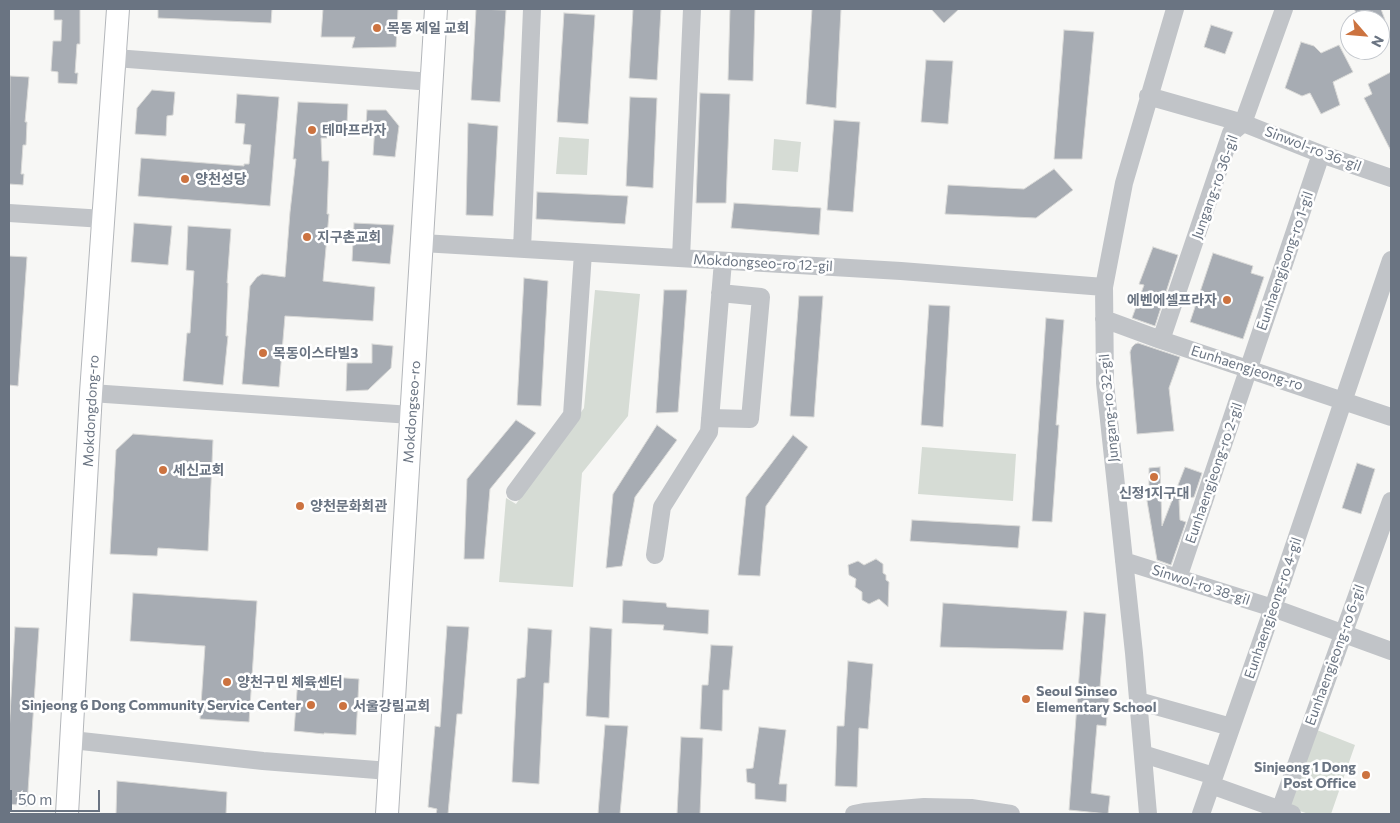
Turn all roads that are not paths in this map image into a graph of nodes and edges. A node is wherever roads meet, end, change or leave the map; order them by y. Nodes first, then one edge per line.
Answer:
1 (118, 9) edge
2 (436, 9) edge
3 (532, 9) edge
4 (692, 9) edge
5 (1175, 9) edge
6 (1284, 9) edge
7 (115, 58) junction
8 (432, 82) junction
9 (1148, 96) junction
10 (1243, 123) junction
11 (1321, 154) junction
12 (1391, 178) edge
13 (9, 214) edge
14 (104, 219) junction
15 (422, 243) junction
16 (522, 249) junction
17 (582, 252) junction
18 (681, 258) junction
19 (1391, 260) edge
20 (723, 261) junction
21 (1104, 287) junction
22 (720, 293) junction
23 (1104, 319) junction
24 (1161, 340) junction
25 (1249, 368) junction
26 (92, 393) junction
27 (1344, 401) junction
28 (411, 416) junction
29 (1391, 417) edge
30 (710, 418) junction
31 (515, 492) dead end
32 (1391, 501) edge
33 (655, 555) dead end
34 (1124, 561) junction
35 (1178, 578) junction
36 (1273, 608) junction
37 (1342, 634) junction
38 (1391, 651) edge
39 (1138, 701) junction
40 (1231, 727) junction
41 (72, 740) junction
42 (1143, 754) junction
43 (389, 772) junction
44 (1212, 781) junction
45 (1286, 812) edge
46 (67, 814) edge
47 (387, 814) edge
48 (854, 814) edge
49 (1011, 814) edge
50 (1148, 814) edge
51 (1200, 814) edge

1 - 7 main road, Mokdongdong-ro
2 - 8 main road, Mokdongseo-ro
3 - 16 street
4 - 18 street
5 - 9 street, Jungang-ro 32-gil
6 - 10 street, Jungang-ro 36-gil
7 - 8 street
7 - 14 main road, Mokdongdong-ro
8 - 15 main road, Mokdongseo-ro
9 - 10 street, Sinwol-ro 36-gil
9 - 21 street, Jungang-ro 32-gil
10 - 11 street, Sinwol-ro 36-gil
10 - 24 street, Jungang-ro 36-gil
11 - 12 street, Sinwol-ro 36-gil
11 - 25 street, Eunhaengjeong-ro 1-gil
13 - 14 street
14 - 26 main road, Mokdongdong-ro
15 - 16 street, Mokdongseo-ro 12-gil
15 - 28 main road, Mokdongseo-ro
16 - 17 street, Mokdongseo-ro 12-gil
17 - 18 street, Mokdongseo-ro 12-gil
17 - 31 street
18 - 20 street, Mokdongseo-ro 12-gil
19 - 27 street, Eunhaengjeong-ro 4-gil
20 - 21 street, Mokdongseo-ro 12-gil
20 - 22 street
21 - 23 street, Jungang-ro 32-gil
22 - 30 street
22 - 30 street
23 - 24 street, Eunhaengjeong-ro
23 - 34 street, Jungang-ro 32-gil
24 - 25 street, Eunhaengjeong-ro
25 - 27 street, Eunhaengjeong-ro
25 - 35 street, Eunhaengjeong-ro 2-gil
26 - 28 street
26 - 41 main road, Mokdongdong-ro
27 - 29 street, Eunhaengjeong-ro
27 - 36 street, Eunhaengjeong-ro 4-gil
28 - 43 main road, Mokdongseo-ro
30 - 33 street
32 - 37 street, Eunhaengjeong-ro 6-gil
34 - 35 street, Sinwol-ro 38-gil
34 - 39 street, Jungang-ro 32-gil
35 - 36 street, Sinwol-ro 38-gil
36 - 37 street, Sinwol-ro 38-gil
36 - 40 street, Eunhaengjeong-ro 4-gil
37 - 38 street, Sinwol-ro 38-gil
37 - 45 street, Eunhaengjeong-ro 6-gil
39 - 40 street
39 - 42 street, Jungang-ro 32-gil
40 - 44 street, Eunhaengjeong-ro 4-gil
41 - 43 street
41 - 46 main road, Mokdongdong-ro
42 - 44 street
42 - 50 street, Jungang-ro 32-gil
43 - 47 main road, Mokdongseo-ro
44 - 45 street
44 - 51 street, Eunhaengjeong-ro 4-gil
48 - 49 street

